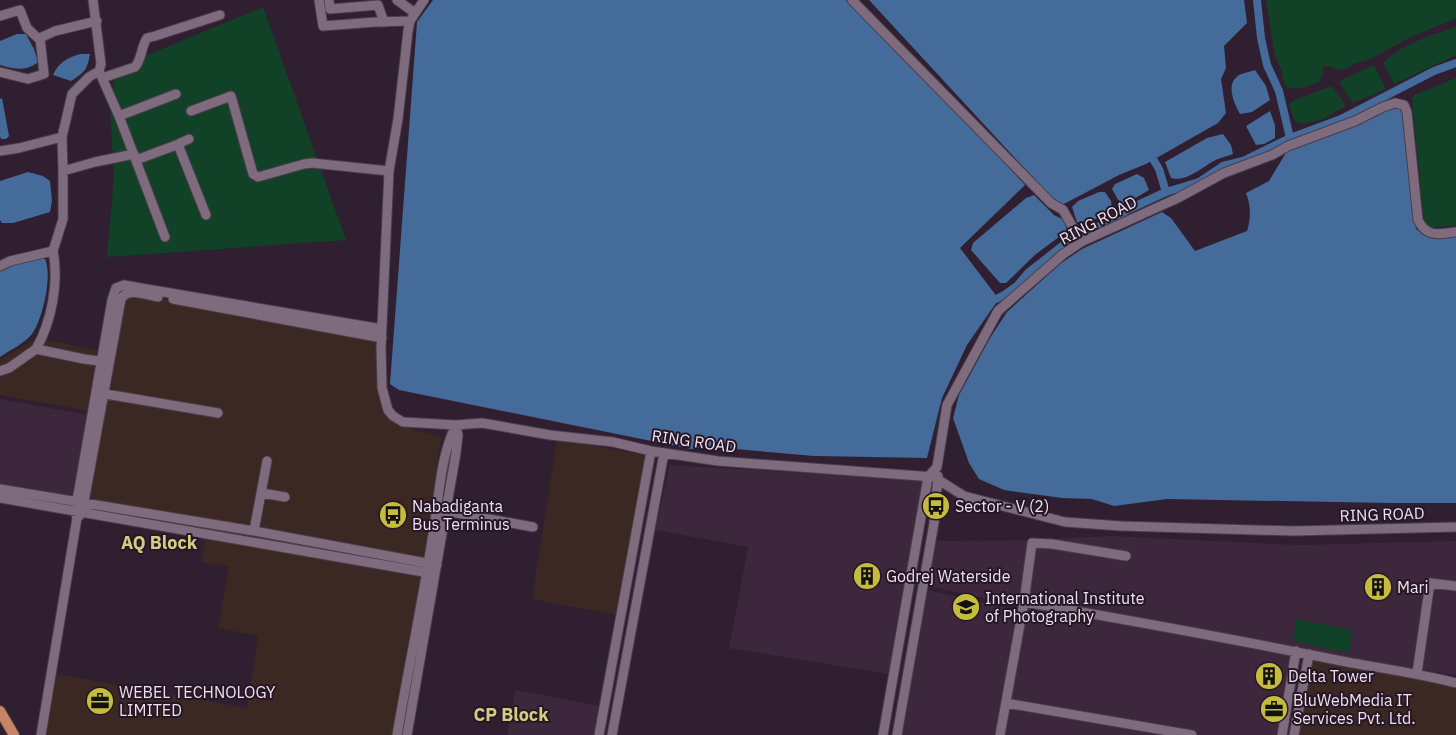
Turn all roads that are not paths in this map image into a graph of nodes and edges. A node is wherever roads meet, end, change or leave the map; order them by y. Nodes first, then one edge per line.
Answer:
1 (93, 0) edge
2 (319, 0) edge
3 (329, 0) edge
4 (397, 0) edge
5 (424, 0) edge
6 (852, 0) edge
7 (414, 13) junction
8 (220, 15) dead end
9 (0, 16) edge
10 (97, 21) junction
11 (384, 22) junction
12 (410, 22) junction
13 (40, 40) junction
14 (0, 72) edge
15 (101, 75) junction
16 (176, 94) dead end
17 (191, 111) dead end
18 (119, 116) junction
19 (62, 137) junction
20 (189, 138) dead end
21 (179, 144) junction
22 (0, 151) edge
23 (135, 157) junction
24 (64, 171) junction
25 (389, 171) junction
26 (206, 215) dead end
27 (1456, 232) edge
28 (165, 237) dead end
29 (1080, 240) junction
30 (53, 251) junction
31 (0, 266) edge
32 (382, 333) junction
33 (36, 349) junction
34 (106, 361) junction
35 (0, 371) edge
36 (100, 393) junction
37 (218, 413) dead end
38 (456, 425) junction
39 (651, 451) junction
40 (664, 453) junction
41 (267, 461) dead end
42 (937, 467) junction
43 (928, 476) junction
44 (939, 479) junction
45 (0, 489) edge
46 (262, 493) junction
47 (285, 497) dead end
48 (0, 498) edge
49 (81, 502) junction
50 (446, 511) junction
51 (141, 512) junction
52 (78, 514) junction
53 (139, 523) junction
54 (1456, 526) edge
55 (533, 527) dead end
56 (228, 528) junction
57 (254, 531) junction
58 (226, 538) junction
59 (635, 539) junction
60 (647, 540) junction
61 (1126, 556) dead end
62 (432, 569) junction
63 (1456, 586) edge
64 (624, 601) junction
65 (1024, 602) junction
66 (636, 603) junction
67 (1296, 651) junction
68 (1309, 654) junction
69 (1417, 673) junction
70 (1456, 683) edge
71 (1006, 703) junction
72 (0, 711) edge
73 (885, 720) junction
74 (899, 723) junction
75 (14, 735) edge
76 (41, 735) edge
77 (397, 735) edge
78 (406, 735) edge
79 (599, 735) edge
80 (612, 735) edge
81 (883, 735) edge
82 (897, 735) edge
83 (1000, 735) edge
84 (1192, 735) edge
85 (1282, 735) edge
86 (1294, 735) edge

1 - 10 street
2 - 11 street
3 - 11 street
4 - 7 street
5 - 7 street
6 - 29 street
7 - 12 street
8 - 15 street
9 - 13 street
10 - 13 street
10 - 15 street
11 - 12 street
12 - 25 street
13 - 14 street
15 - 18 street
15 - 19 street
16 - 18 street
17 - 25 street
18 - 23 street
19 - 22 street
19 - 24 street
20 - 21 street
21 - 23 street
21 - 26 street
23 - 24 street
23 - 28 street
24 - 30 street
25 - 32 street
27 - 29 street, RING ROAD
29 - 42 street, RING ROAD
30 - 31 street
30 - 33 street
32 - 34 street
32 - 38 street, RING ROAD
33 - 34 street
33 - 35 street
34 - 36 street
36 - 37 street
36 - 49 street
38 - 39 street, RING ROAD
38 - 50 street
38 - 62 street
39 - 40 street, RING ROAD
39 - 59 street
40 - 43 street, RING ROAD
40 - 60 street
41 - 46 street
42 - 43 street
42 - 44 street, RING ROAD
43 - 44 street, RING ROAD
43 - 73 street
44 - 54 street, RING ROAD
44 - 74 street, RING ROAD
45 - 49 street
46 - 47 street
46 - 57 street
48 - 52 street
49 - 51 street
49 - 52 street
50 - 55 street
50 - 62 street
51 - 53 street
51 - 56 street
52 - 53 street
52 - 76 street
53 - 58 street
56 - 57 street
56 - 58 street
57 - 62 street
58 - 62 street
59 - 60 street
59 - 64 street
60 - 66 street
61 - 65 street
62 - 77 street
62 - 78 street
63 - 69 street
64 - 66 street
64 - 79 street
65 - 67 street
65 - 71 street
66 - 80 street
67 - 68 street
67 - 85 street
68 - 69 street
68 - 86 street
69 - 70 street
71 - 83 street
71 - 84 street
72 - 75 main road
73 - 74 street
73 - 81 street
74 - 82 street, RING ROAD

